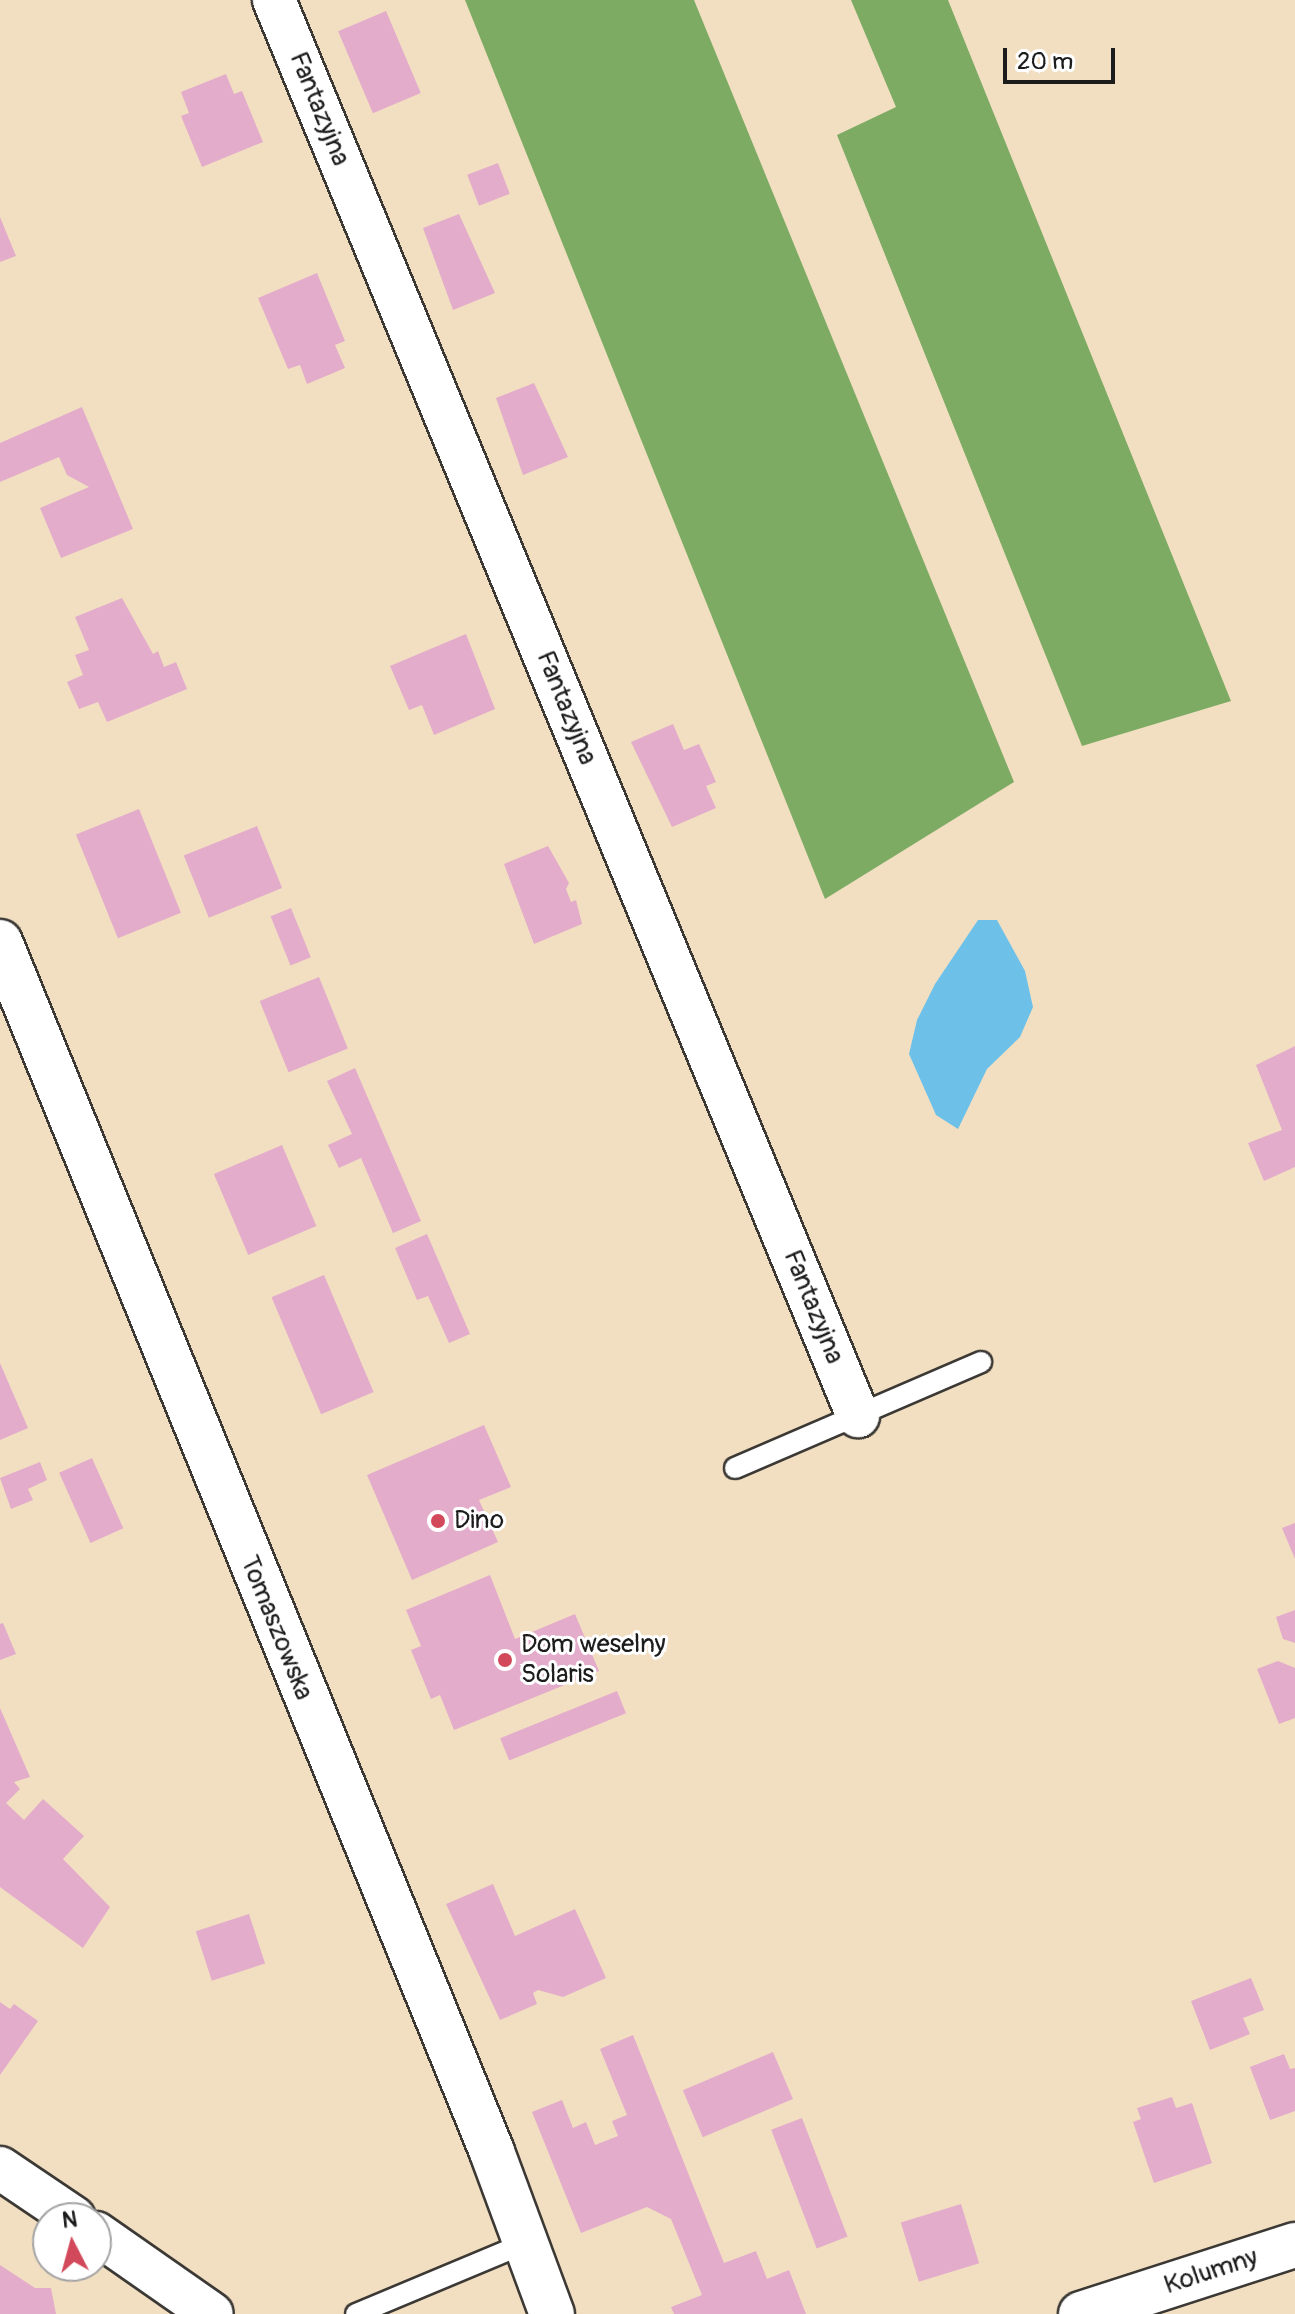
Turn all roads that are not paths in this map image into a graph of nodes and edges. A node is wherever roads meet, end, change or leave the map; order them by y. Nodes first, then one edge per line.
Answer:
1 (274, 0) edge
2 (0, 942) edge
3 (981, 1362) dead end
4 (858, 1416) junction
5 (735, 1468) dead end
6 (0, 2168) edge
7 (50, 2202) edge
8 (526, 2243) junction
9 (112, 2244) edge
10 (1295, 2245) edge
11 (212, 2314) edge
12 (356, 2314) edge
13 (552, 2314) edge
14 (1081, 2314) edge

1 - 4 street, Fantazyjna
2 - 8 street, Tomaszowska
3 - 4 lane
4 - 5 lane
6 - 7 street
8 - 12 lane
8 - 13 street, Tomaszowska
9 - 11 street
10 - 14 street, Kolumny

